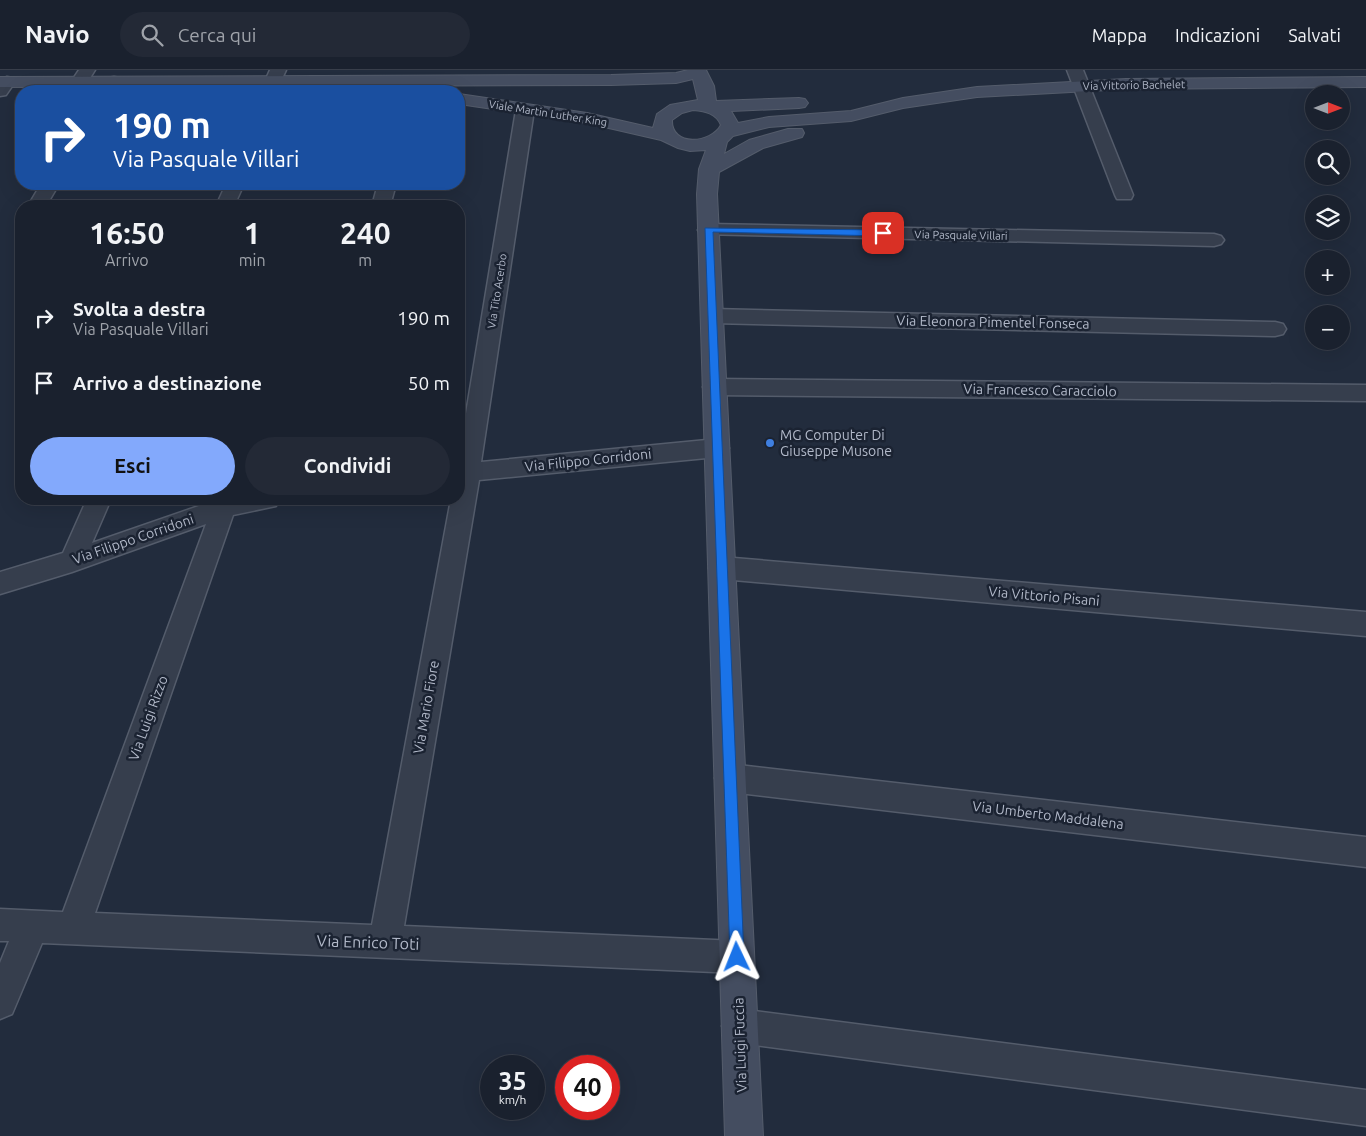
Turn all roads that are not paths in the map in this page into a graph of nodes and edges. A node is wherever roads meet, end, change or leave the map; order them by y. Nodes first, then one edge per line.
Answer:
1 (83, 76) edge
2 (700, 76) edge
3 (1078, 78) edge
4 (611, 80) junction
5 (277, 81) edge
6 (363, 81) junction
7 (1366, 82) edge
8 (2, 85) edge
9 (106, 85) edge
10 (166, 85) edge
11 (383, 85) edge
12 (465, 100) edge
13 (774, 103) junction
14 (903, 103) junction
15 (685, 106) junction
16 (708, 107) junction
17 (525, 110) junction
18 (851, 116) junction
19 (724, 136) junction
20 (669, 138) junction
21 (709, 172) junction
22 (1124, 195) dead end
23 (708, 230) junction
24 (1214, 240) dead end
25 (712, 316) junction
26 (1275, 329) dead end
27 (714, 386) junction
28 (1366, 393) edge
29 (717, 448) junction
30 (465, 460) edge
31 (465, 472) edge
32 (96, 505) edge
33 (235, 505) edge
34 (458, 505) edge
35 (224, 507) junction
36 (72, 561) junction
37 (722, 568) junction
38 (0, 583) edge
39 (1366, 624) edge
40 (730, 778) junction
41 (1366, 852) edge
42 (0, 925) edge
43 (32, 927) junction
44 (73, 929) junction
45 (385, 942) junction
46 (737, 957) junction
47 (0, 1002) edge
48 (739, 1026) junction
49 (1366, 1108) edge
50 (744, 1136) edge

1 - 8 street, Viale Martin Luther King
1 - 9 street, Viale Martin Luther King
2 - 4 street
2 - 13 street
2 - 15 street
2 - 16 street
3 - 7 street, Via Vittorio Bachelet
3 - 14 street, Via Vittorio Bachelet
3 - 22 street
4 - 6 street, Viale Martin Luther King
4 - 15 street
5 - 6 street, Viale Martin Luther King
5 - 10 street, Viale Martin Luther King
6 - 11 street, Viale Martin Luther King
12 - 17 street, Viale Martin Luther King
13 - 14 street
13 - 16 street
14 - 18 street
15 - 16 street
15 - 20 street
16 - 19 street
17 - 20 street, Viale Martin Luther King
17 - 30 street, Via Tito Acerbo
18 - 19 street, Viale Martin Luther King
18 - 21 street
19 - 20 street, Viale Martin Luther King
19 - 21 street, Via Luigi Fuccia
20 - 21 street
21 - 23 street, Via Luigi Fuccia
23 - 24 street, Via Pasquale Villari
23 - 25 street, Via Luigi Fuccia
25 - 26 street, Via Eleonora Pimentel Fonseca
25 - 27 street, Via Luigi Fuccia
27 - 28 street, Via Francesco Caracciolo
27 - 29 street, Via Luigi Fuccia
29 - 31 street, Via Filippo Corridoni
29 - 37 street, Via Luigi Fuccia
32 - 36 street
33 - 35 street, Via Filippo Corridoni
34 - 45 street, Via Mario Fiore
35 - 36 street, Via Filippo Corridoni
35 - 44 street, Via Luigi Rizzo
36 - 38 street, Via Filippo Corridoni
37 - 39 street, Via Vittorio Pisani
37 - 40 street, Via Luigi Fuccia
40 - 41 street, Via Umberto Maddalena
40 - 46 street, Via Luigi Fuccia
42 - 43 street, Via Enrico Toti
43 - 44 street, Via Enrico Toti
43 - 47 street
44 - 45 street, Via Enrico Toti
45 - 46 street, Via Enrico Toti
46 - 48 street, Via Luigi Fuccia
48 - 49 street
48 - 50 street, Via Luigi Fuccia

